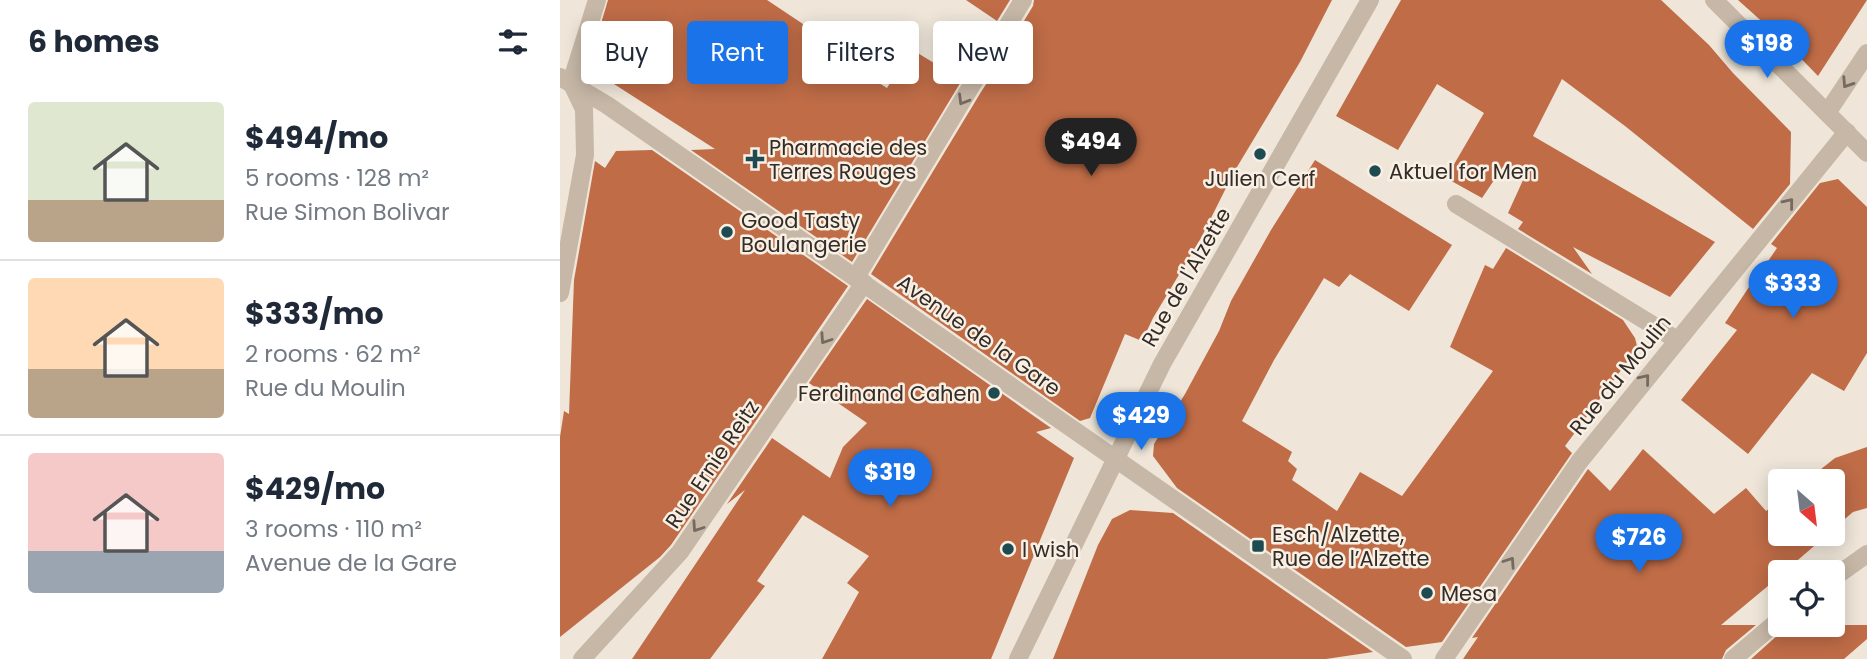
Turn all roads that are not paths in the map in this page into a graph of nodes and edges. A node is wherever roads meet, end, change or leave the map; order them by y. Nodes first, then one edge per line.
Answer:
1 (597, 0) edge
2 (1023, 0) edge
3 (1370, 0) edge
4 (1714, 0) edge
5 (1867, 53) edge
6 (566, 80) edge
7 (1828, 113) junction
8 (1847, 132) junction
9 (1867, 153) edge
10 (1456, 204) dead end
11 (860, 280) junction
12 (560, 293) edge
13 (1677, 340) junction
14 (1116, 458) junction
15 (1867, 554) edge
16 (1845, 570) edge
17 (1768, 629) edge
18 (582, 659) edge
19 (1018, 659) edge
20 (1403, 659) edge
21 (1444, 659) edge
22 (1733, 659) edge

1 - 6 street
2 -> 11 street, Rue Ernie Reitz
3 - 14 street, Rue de l'Alzette
4 - 7 street
5 -> 7 street
6 - 11 street, Avenue de la Gare
6 - 12 street
7 - 8 street
8 - 9 street
13 -> 8 street, Rue du Moulin
10 - 13 street
11 - 14 street, Avenue de la Gare
11 -> 18 street, Rue Ernie Reitz
21 -> 13 street, Rue du Moulin
14 - 19 street, Rue de l'Alzette
14 - 20 street, Avenue de la Gare
15 - 16 street
17 - 22 street

